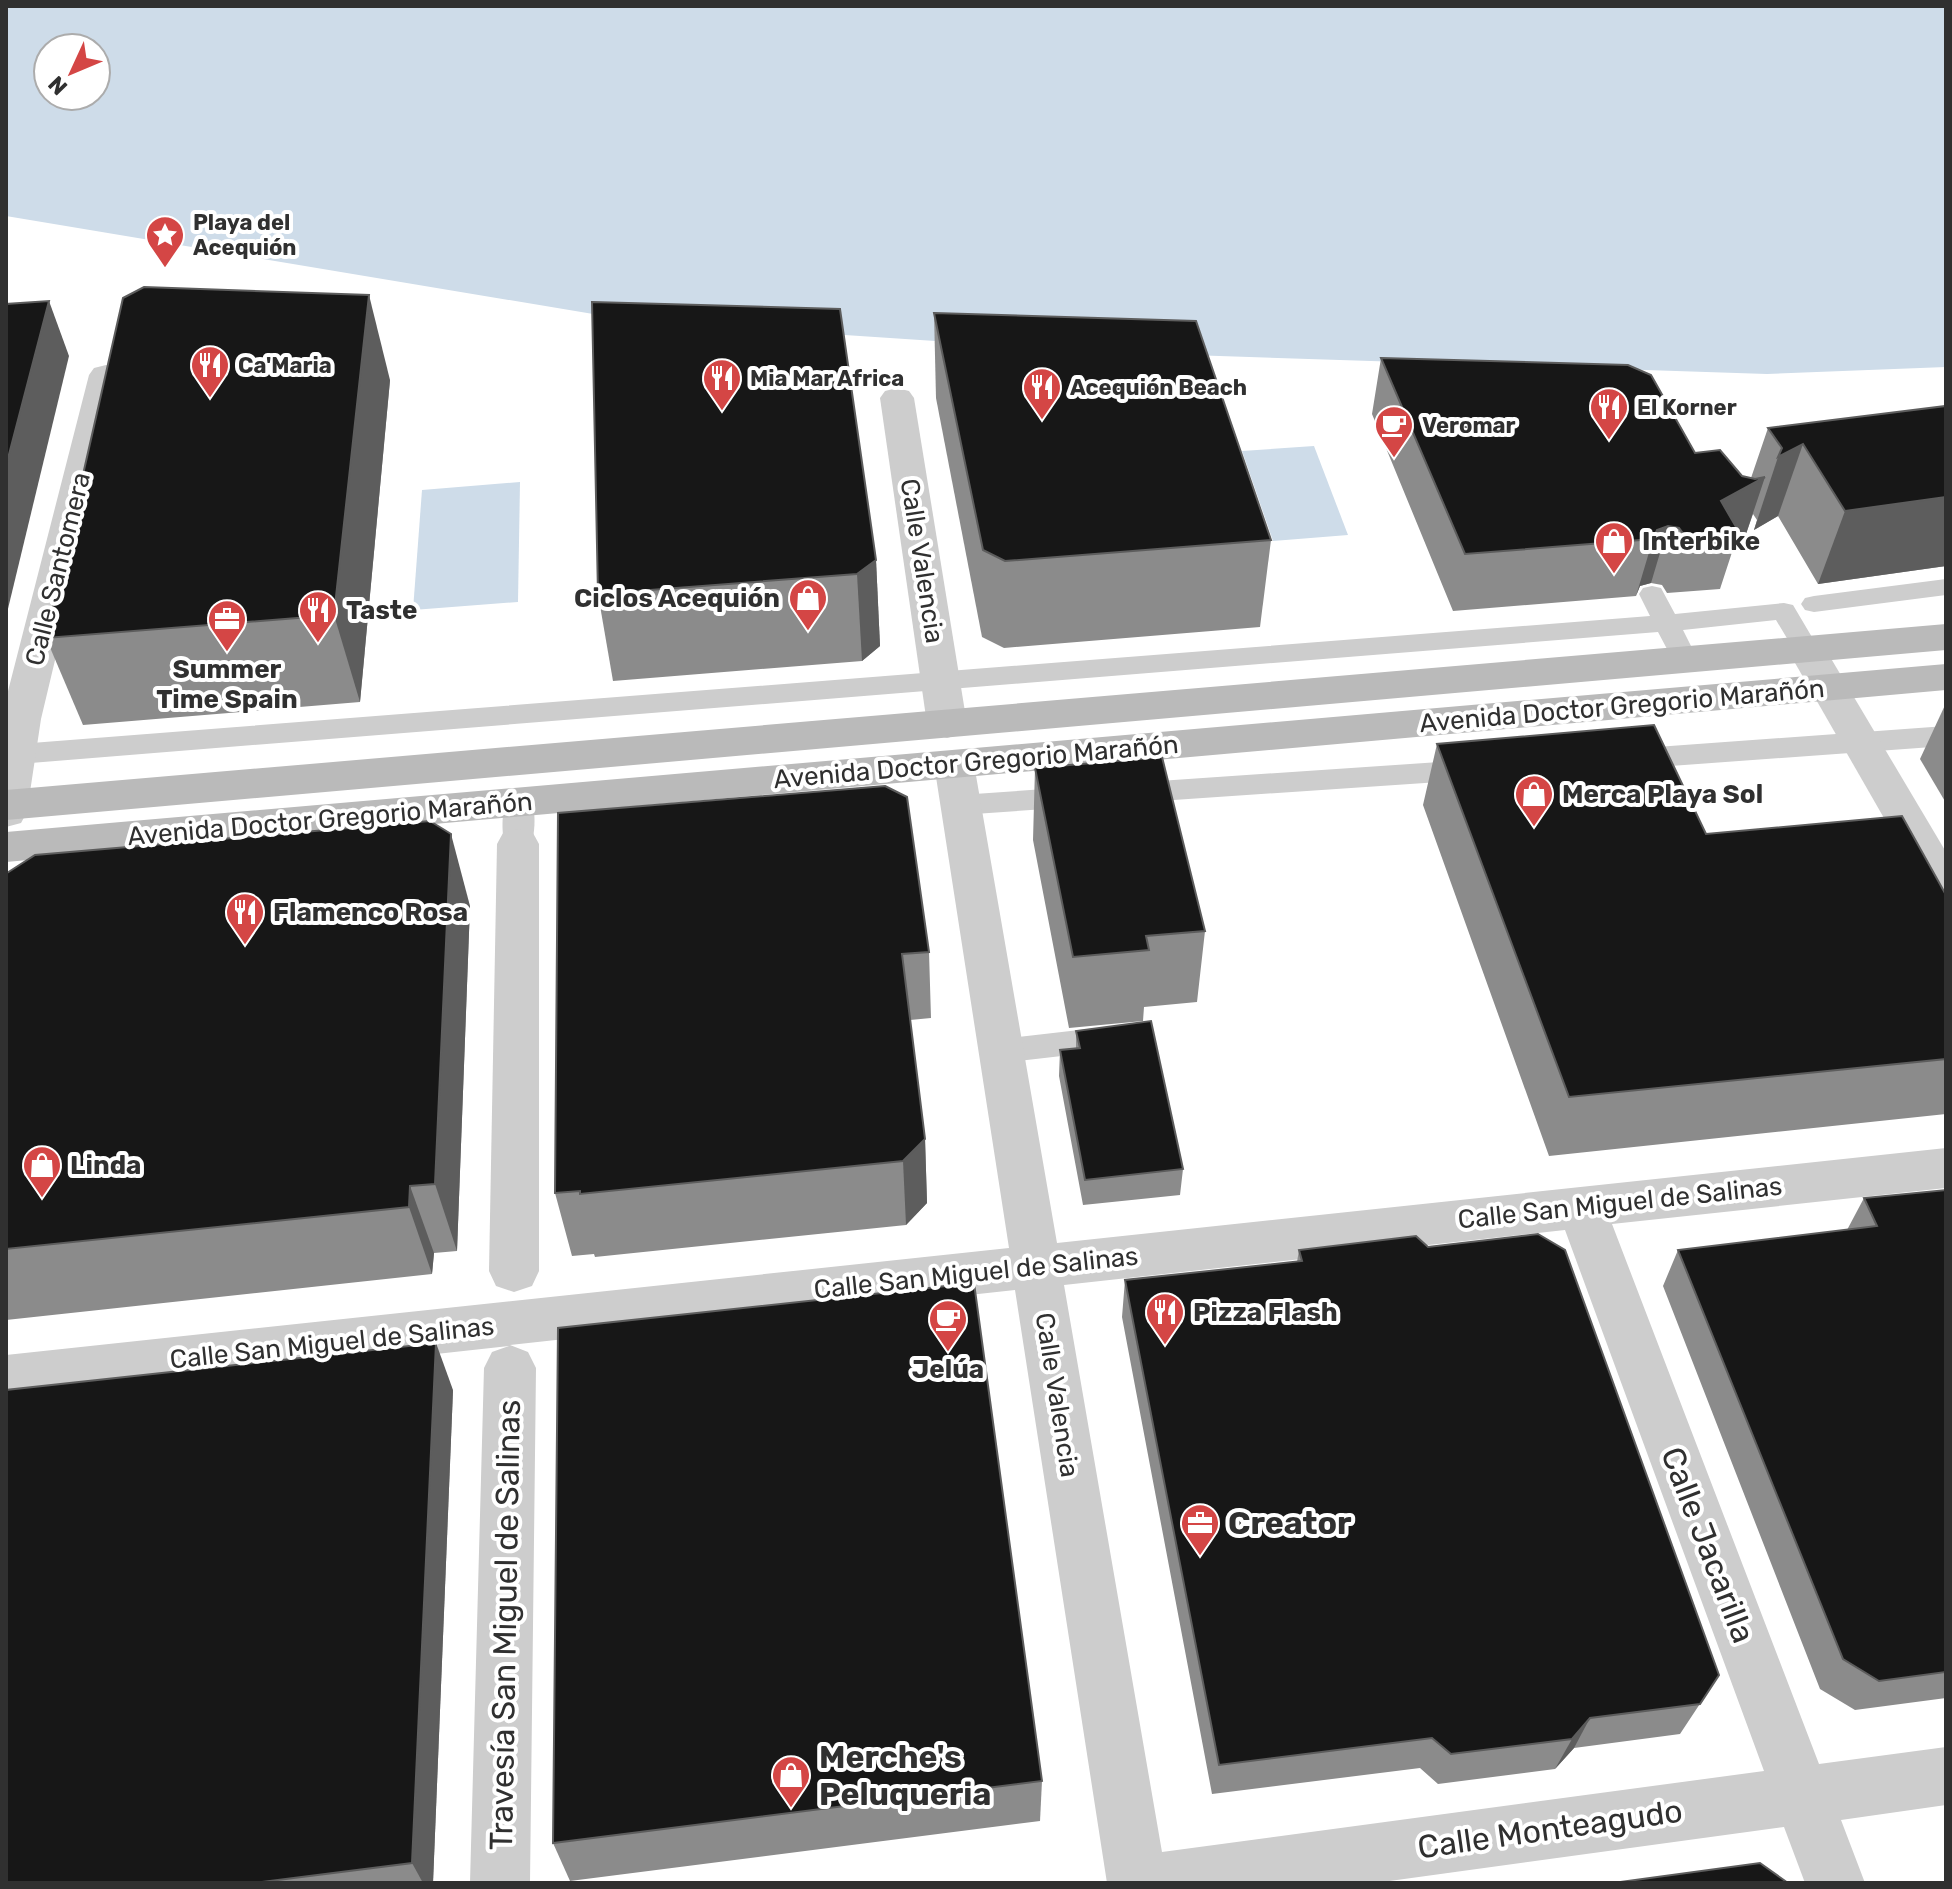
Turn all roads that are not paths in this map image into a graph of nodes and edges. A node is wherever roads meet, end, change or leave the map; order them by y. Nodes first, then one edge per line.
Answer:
1 (106, 375) edge
2 (897, 398) dead end
3 (1946, 587) edge
4 (1652, 594) edge
5 (1814, 604) dead end
6 (1667, 623) junction
7 (1946, 637) edge
8 (1806, 649) junction
9 (1685, 660) junction
10 (1946, 677) edge
11 (941, 683) junction
12 (1829, 688) junction
13 (1946, 736) edge
14 (1862, 743) junction
15 (11, 755) edge
16 (1603, 761) edge
17 (954, 764) junction
18 (1494, 769) edge
19 (6, 808) edge
20 (518, 823) junction
21 (6, 847) edge
22 (1946, 889) edge
23 (1140, 1035) edge
24 (1000, 1051) junction
25 (1946, 1168) edge
26 (1581, 1207) junction
27 (1036, 1266) junction
28 (514, 1271) dead end
29 (510, 1368) dead end
30 (6, 1378) edge
31 (1946, 1776) edge
32 (1801, 1795) junction
33 (500, 1883) edge
34 (1137, 1883) edge
35 (1153, 1883) edge
36 (1835, 1883) edge

1 - 15 street, Calle Santomera
2 - 11 street, Calle Valencia
3 - 5 lane
4 - 6 lane
6 - 8 lane
6 - 9 lane
6 - 11 lane
7 - 8 street, Avenida Doctor Gregorio Marañón
8 - 9 street, Avenida Doctor Gregorio Marañón
8 - 12 street
9 - 17 street, Avenida Doctor Gregorio Marañón
10 - 12 street, Avenida Doctor Gregorio Marañón
11 - 15 lane
11 - 17 street, Calle Valencia
12 - 14 street
12 - 17 street, Avenida Doctor Gregorio Marañón
13 - 14 lane
14 - 16 lane
14 - 22 street
15 - 19 street, Calle Santomera
17 - 18 lane
17 - 19 street, Avenida Doctor Gregorio Marañón
17 - 20 street, Avenida Doctor Gregorio Marañón
17 - 24 street, Calle Valencia
20 - 21 street, Avenida Doctor Gregorio Marañón
20 - 28 street
23 - 24 lane
24 - 27 street, Calle Valencia
25 - 26 street, Calle San Miguel de Salinas
26 - 27 street, Calle San Miguel de Salinas
26 - 32 street, Calle Jacarilla
27 - 30 street, Calle San Miguel de Salinas
27 - 34 street, Calle Valencia
29 - 33 street, Travesía San Miguel de Salinas
31 - 32 street, Calle Monteagudo
32 - 35 street, Calle Monteagudo
32 - 36 street, Calle Jacarilla

